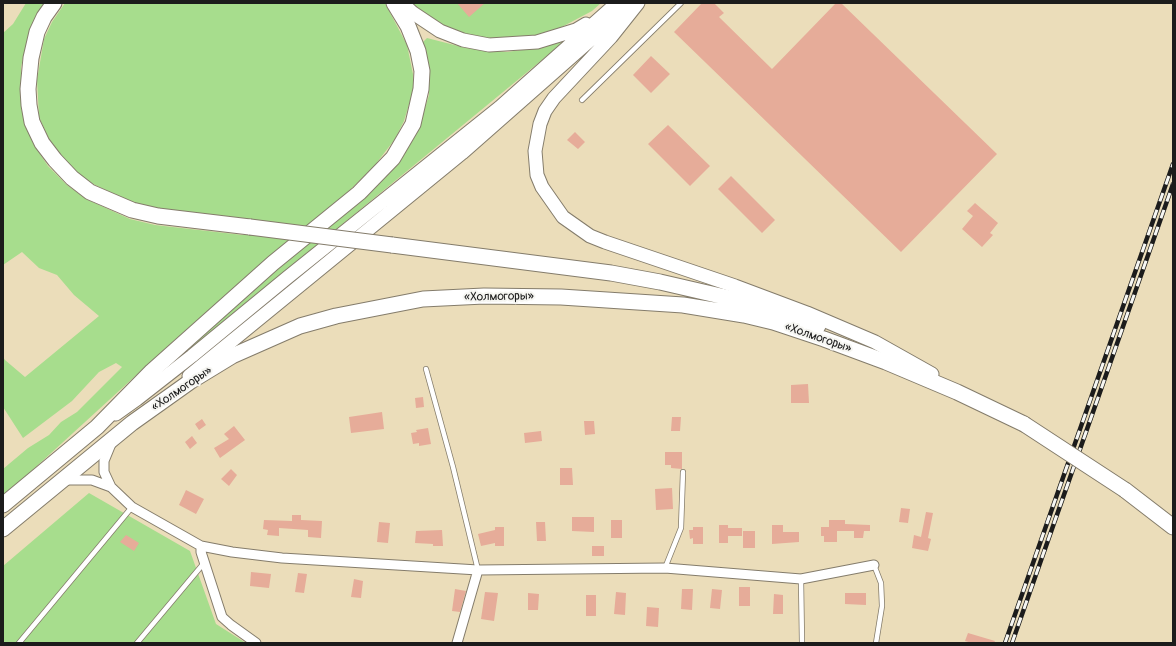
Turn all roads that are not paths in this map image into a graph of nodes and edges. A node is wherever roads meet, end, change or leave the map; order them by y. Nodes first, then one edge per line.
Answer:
1 (54, 3) edge
2 (394, 3) edge
3 (402, 3) edge
4 (617, 3) edge
5 (632, 3) edge
6 (638, 3) edge
7 (681, 3) edge
8 (602, 16) junction
9 (582, 100) dead end
10 (426, 370) dead end
11 (932, 374) junction
12 (132, 423) junction
13 (1024, 424) junction
14 (97, 427) junction
15 (113, 438) junction
16 (683, 472) dead end
17 (64, 480) junction
18 (111, 487) junction
19 (4, 504) edge
20 (132, 507) junction
21 (1173, 527) edge
22 (3, 529) edge
23 (201, 546) junction
24 (205, 562) junction
25 (874, 565) joint
26 (665, 568) junction
27 (478, 570) junction
28 (801, 579) junction
29 (18, 643) edge
30 (137, 643) edge
31 (256, 643) edge
32 (457, 643) edge
33 (802, 643) edge
34 (876, 643) edge

1 - 11 highway, «Холмогоры», bridge
2 - 14 highway
3 - 8 main road
4 - 8 main road
5 - 12 main road
6 - 11 main road
7 - 9 lane
8 - 14 main road
10 - 27 lane
11 - 13 highway, «Холмогоры»
12 - 13 highway, «Холмогоры»
12 - 15 highway, «Холмогоры»
13 - 21 highway, bridge
14 - 19 highway
15 - 17 highway, «Холмогоры»
15 - 18 street
16 - 26 lane
17 - 18 street
17 - 22 highway, «Холмогоры»
18 - 20 street
20 - 23 street
20 - 29 lane
23 - 24 street
23 - 27 street
24 - 30 lane
24 - 31 street
25 - 28 street
25 - 34 lane
26 - 27 street
26 - 28 street
27 - 32 street
28 - 33 lane

